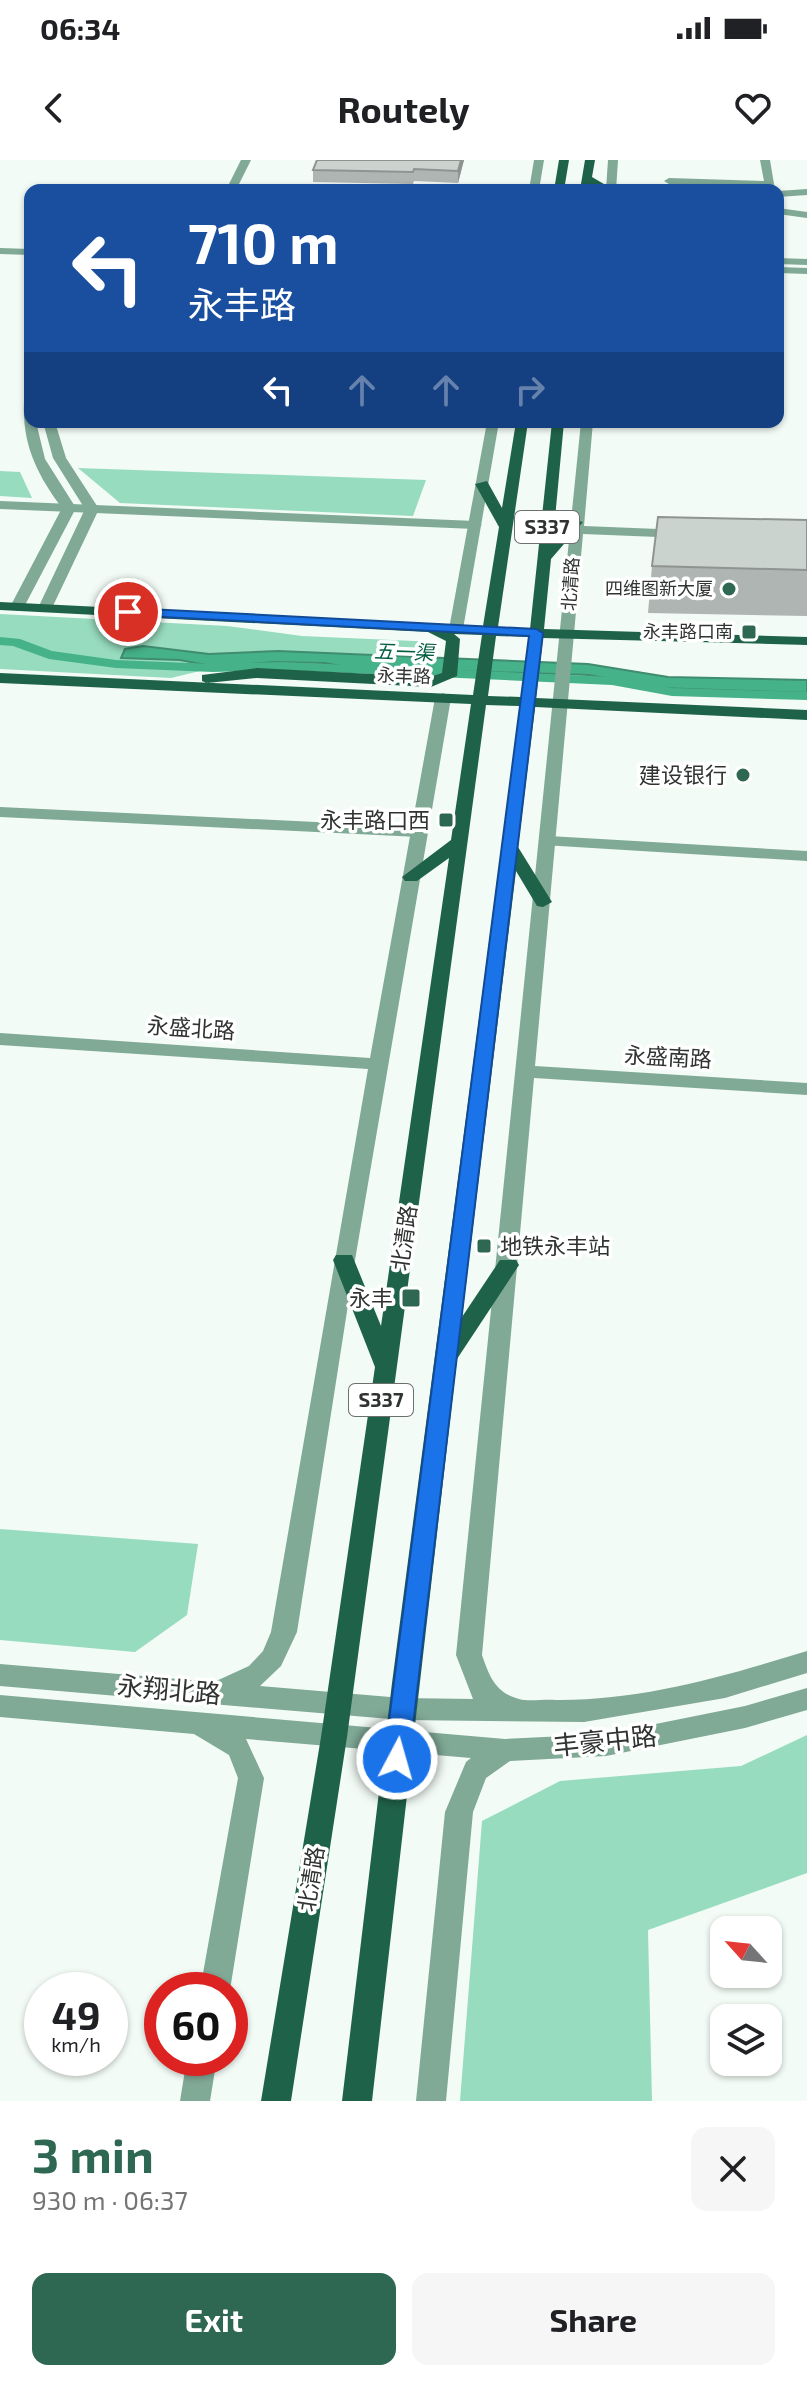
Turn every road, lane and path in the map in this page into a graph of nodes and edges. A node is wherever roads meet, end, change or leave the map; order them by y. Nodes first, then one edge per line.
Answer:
1 (246, 160) edge
2 (539, 160) edge
3 (564, 160) edge
4 (590, 160) edge
5 (613, 160) edge
6 (765, 160) edge
7 (669, 167) dead end
8 (587, 178) junction
9 (234, 184) edge
10 (535, 184) edge
11 (560, 184) edge
12 (586, 184) edge
13 (598, 184) edge
14 (611, 184) edge
15 (669, 184) edge
16 (769, 184) edge
17 (807, 192) edge
18 (784, 194) edge
19 (784, 212) edge
20 (807, 215) edge
21 (0, 248) edge
22 (24, 249) edge
23 (784, 261) edge
24 (807, 262) edge
25 (784, 270) edge
26 (807, 271) edge
27 (784, 277) edge
28 (807, 278) edge
29 (30, 428) edge
30 (50, 428) edge
31 (492, 428) edge
32 (521, 428) edge
33 (557, 428) edge
34 (586, 428) edge
35 (482, 484) junction
36 (0, 505) edge
37 (69, 508) junction
38 (92, 509) junction
39 (475, 525) junction
40 (505, 526) junction
41 (576, 526) junction
42 (705, 535) edge
43 (544, 558) junction
44 (0, 606) edge
45 (17, 607) junction
46 (45, 608) junction
47 (455, 637) junction
48 (489, 638) junction
49 (536, 640) junction
50 (807, 641) edge
51 (565, 643) junction
52 (0, 678) edge
53 (174, 686) junction
54 (481, 691) junction
55 (529, 692) junction
56 (560, 695) junction
57 (443, 698) junction
58 (807, 715) edge
59 (0, 812) edge
60 (419, 832) junction
61 (461, 841) junction
62 (549, 841) junction
63 (510, 847) junction
64 (807, 856) edge
65 (411, 877) junction
66 (543, 902) junction
67 (0, 1039) edge
68 (378, 1064) junction
69 (527, 1072) junction
70 (807, 1089) edge
71 (344, 1260) junction
72 (508, 1265) junction
73 (445, 1358) junction
74 (386, 1369) junction
75 (807, 1662) edge
76 (0, 1675) edge
77 (212, 1694) junction
78 (807, 1699) edge
79 (339, 1703) junction
80 (0, 1706) edge
81 (402, 1709) junction
82 (512, 1709) junction
83 (201, 1725) junction
84 (334, 1737) junction
85 (398, 1742) junction
86 (505, 1750) junction
87 (218, 1972) edge
88 (199, 2076) edge
89 (195, 2101) edge
90 (276, 2101) edge
91 (357, 2101) edge
92 (431, 2101) edge

1 - 9 street
2 - 10 street
3 - 11 main road
4 - 8 main road
5 - 14 street
6 - 16 street
7 - 15 street
8 - 12 main road
8 - 13 main road
17 - 18 street
19 - 20 street
21 - 22 street
23 - 24 street
25 - 26 street
27 - 28 street
29 - 37 street
30 - 38 street
31 - 35 street
32 - 40 main road, 北清路 / S337
33 - 43 main road, 北清路 / S337
34 - 41 street, 北清路
35 - 39 street
35 - 40 main road
36 - 37 street
37 - 38 street
37 - 45 street
38 - 39 street
38 - 46 street
39 - 47 street
40 - 48 main road, 北清路 / S337
41 - 42 street
41 - 43 main road
41 - 51 street, 北清路
43 - 49 main road, 北清路 / S337
44 - 45 main road
45 - 46 main road
46 - 47 main road
47 - 48 main road
47 - 53 main road
48 - 49 main road
48 - 54 main road, 北清路 / S337
49 - 51 main road
49 - 55 main road, 北清路 / S337
50 - 51 main road
51 - 56 street, 北清路
52 - 53 main road, 永丰路
53 - 57 main road, 永丰路
54 - 55 main road, 永丰路
54 - 57 main road, 永丰路
54 - 61 main road, 北清路 / S337
55 - 56 main road, 永丰路
55 - 63 main road, 北清路 / S337
56 - 58 main road, 永丰路
56 - 62 street
57 - 60 street
59 - 60 street
60 - 65 street
61 - 65 main road
61 - 74 main road, 北清路 / S337
62 - 64 street
62 - 66 street
63 - 66 main road
63 - 73 main road, 北清路 / S337
65 - 68 street
66 - 69 street
67 - 68 street, 永盛北路
68 - 71 street
69 - 70 street, 永盛南路
69 - 72 street
71 - 74 main road
71 - 77 street
72 - 73 main road
72 - 82 street
73 - 81 main road, 北清路 / S337
74 - 79 main road, 北清路 / S337
75 - 82 street, 丰豪中路
76 - 77 street, 永翔北路
77 - 79 street, 永翔北路
78 - 86 street, 丰豪中路
79 - 81 street, 永翔北路
79 - 84 main road, 北清路 / S337
80 - 83 street, 永翔北路
81 - 82 street, 丰豪中路
81 - 85 main road, 北清路 / S337
83 - 84 street, 永翔北路
83 - 87 street
84 - 85 street, 永翔北路
84 - 90 main road, 北清路 / S337
85 - 86 street, 丰豪中路
85 - 91 main road, 北清路 / S337
86 - 92 street
88 - 89 street

